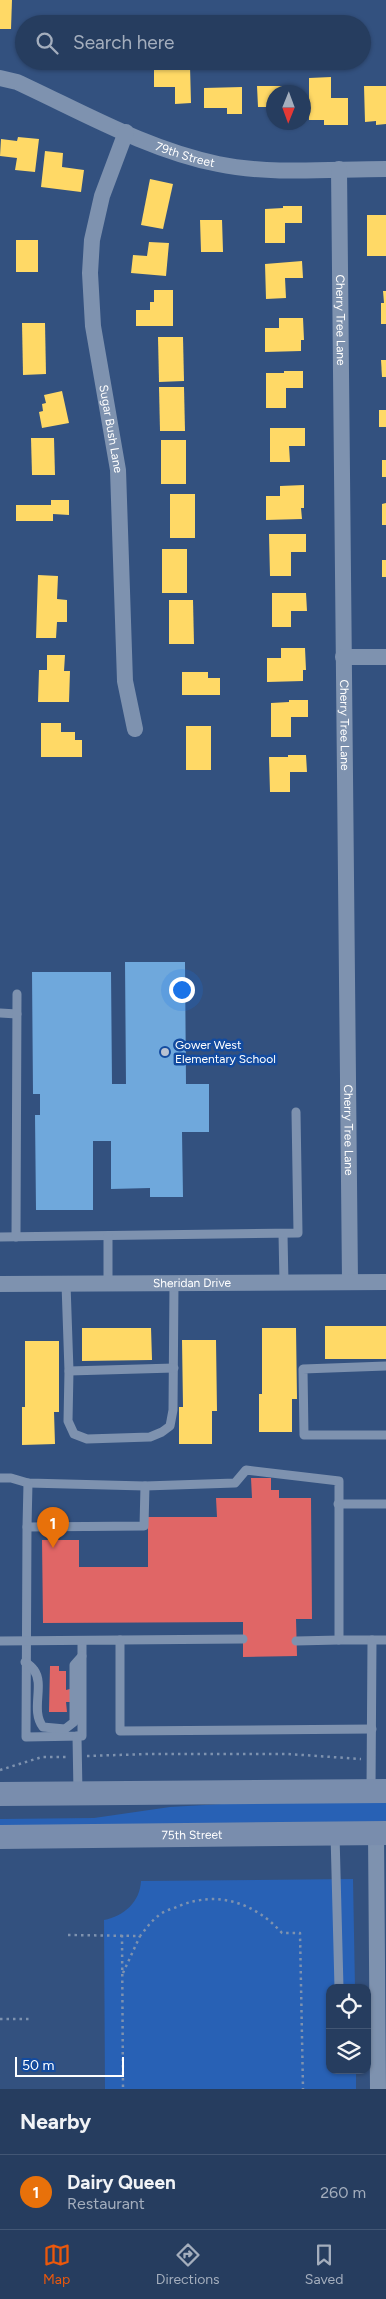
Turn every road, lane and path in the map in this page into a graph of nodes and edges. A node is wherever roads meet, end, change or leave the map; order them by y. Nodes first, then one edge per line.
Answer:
1 (0, 78) edge
2 (126, 132) junction
3 (386, 168) edge
4 (339, 169) junction
5 (343, 657) junction
6 (386, 657) edge
7 (135, 729) dead end
8 (17, 994) dead end
9 (0, 1013) edge
10 (17, 1014) junction
11 (296, 1112) dead end
12 (283, 1234) junction
13 (108, 1236) junction
14 (0, 1237) edge
15 (16, 1237) junction
16 (350, 1282) junction
17 (386, 1282) edge
18 (174, 1283) junction
19 (284, 1283) junction
20 (0, 1284) edge
21 (66, 1284) junction
22 (108, 1284) junction
23 (386, 1366) edge
24 (174, 1368) junction
25 (69, 1371) junction
26 (386, 1435) edge
27 (0, 1478) edge
28 (28, 1483) junction
29 (145, 1486) junction
30 (338, 1504) junction
31 (386, 1504) edge
32 (27, 1527) junction
33 (243, 1639) dead end
34 (82, 1640) junction
35 (120, 1640) junction
36 (339, 1640) junction
37 (372, 1640) junction
38 (386, 1640) edge
39 (0, 1641) edge
40 (25, 1641) junction
41 (296, 1641) dead end
42 (82, 1656) junction
43 (25, 1662) junction
44 (372, 1729) junction
45 (76, 1736) junction
46 (85, 1756) dead end
47 (68, 1757) dead end
48 (360, 1759) dead end
49 (0, 1770) edge
50 (379, 1791) edge
51 (0, 1794) edge
52 (78, 1794) junction
53 (381, 1833) edge
54 (335, 1834) junction
55 (0, 1837) edge
56 (68, 1936) dead end
57 (122, 1936) junction
58 (140, 1936) junction
59 (122, 1974) junction
60 (338, 1984) edge
61 (0, 2019) edge
62 (29, 2019) dead end
63 (123, 2089) edge
64 (302, 2089) edge
65 (378, 2089) edge

1 - 2 street, 79th Street
2 - 4 street, 79th Street
2 - 7 street, Sugar Bush Lane
3 - 4 street, 79th Street
4 - 5 street, Cherry Tree Lane
5 - 6 street
5 - 16 street, Cherry Tree Lane
8 - 10 lane
9 - 10 lane
10 - 15 lane
11 - 12 lane
12 - 13 lane
12 - 19 lane
13 - 15 lane
13 - 22 lane
14 - 15 lane
16 - 17 street, Sheridan Drive
16 - 19 street, Sheridan Drive
18 - 19 street, Sheridan Drive
18 - 22 street, Sheridan Drive
18 - 24 lane
20 - 21 street, Sheridan Drive
21 - 22 street, Sheridan Drive
21 - 25 lane
23 - 26 lane
24 - 25 lane
24 - 25 lane
27 - 28 lane
28 - 29 lane
28 - 32 lane
29 - 30 lane
29 - 32 lane
30 - 31 lane
30 - 36 lane
32 - 40 lane
33 - 35 lane
34 - 35 lane
34 - 40 lane
34 - 42 lane
35 - 44 lane
36 - 37 lane
36 - 41 lane
37 - 38 lane
37 - 44 lane
39 - 40 lane
40 - 43 lane
42 - 43 lane
42 - 45 lane
43 - 45 lane
44 - 50 lane
45 - 52 lane
46 - 48 path
47 - 49 path
50 - 52 main road
51 - 52 main road
53 - 54 main road, 75th Street
53 - 65 street
54 - 55 main road, 75th Street
54 - 60 lane
56 - 57 path
57 - 58 path
57 - 59 path
58 - 59 path
58 - 64 path
59 - 63 path
61 - 62 path

